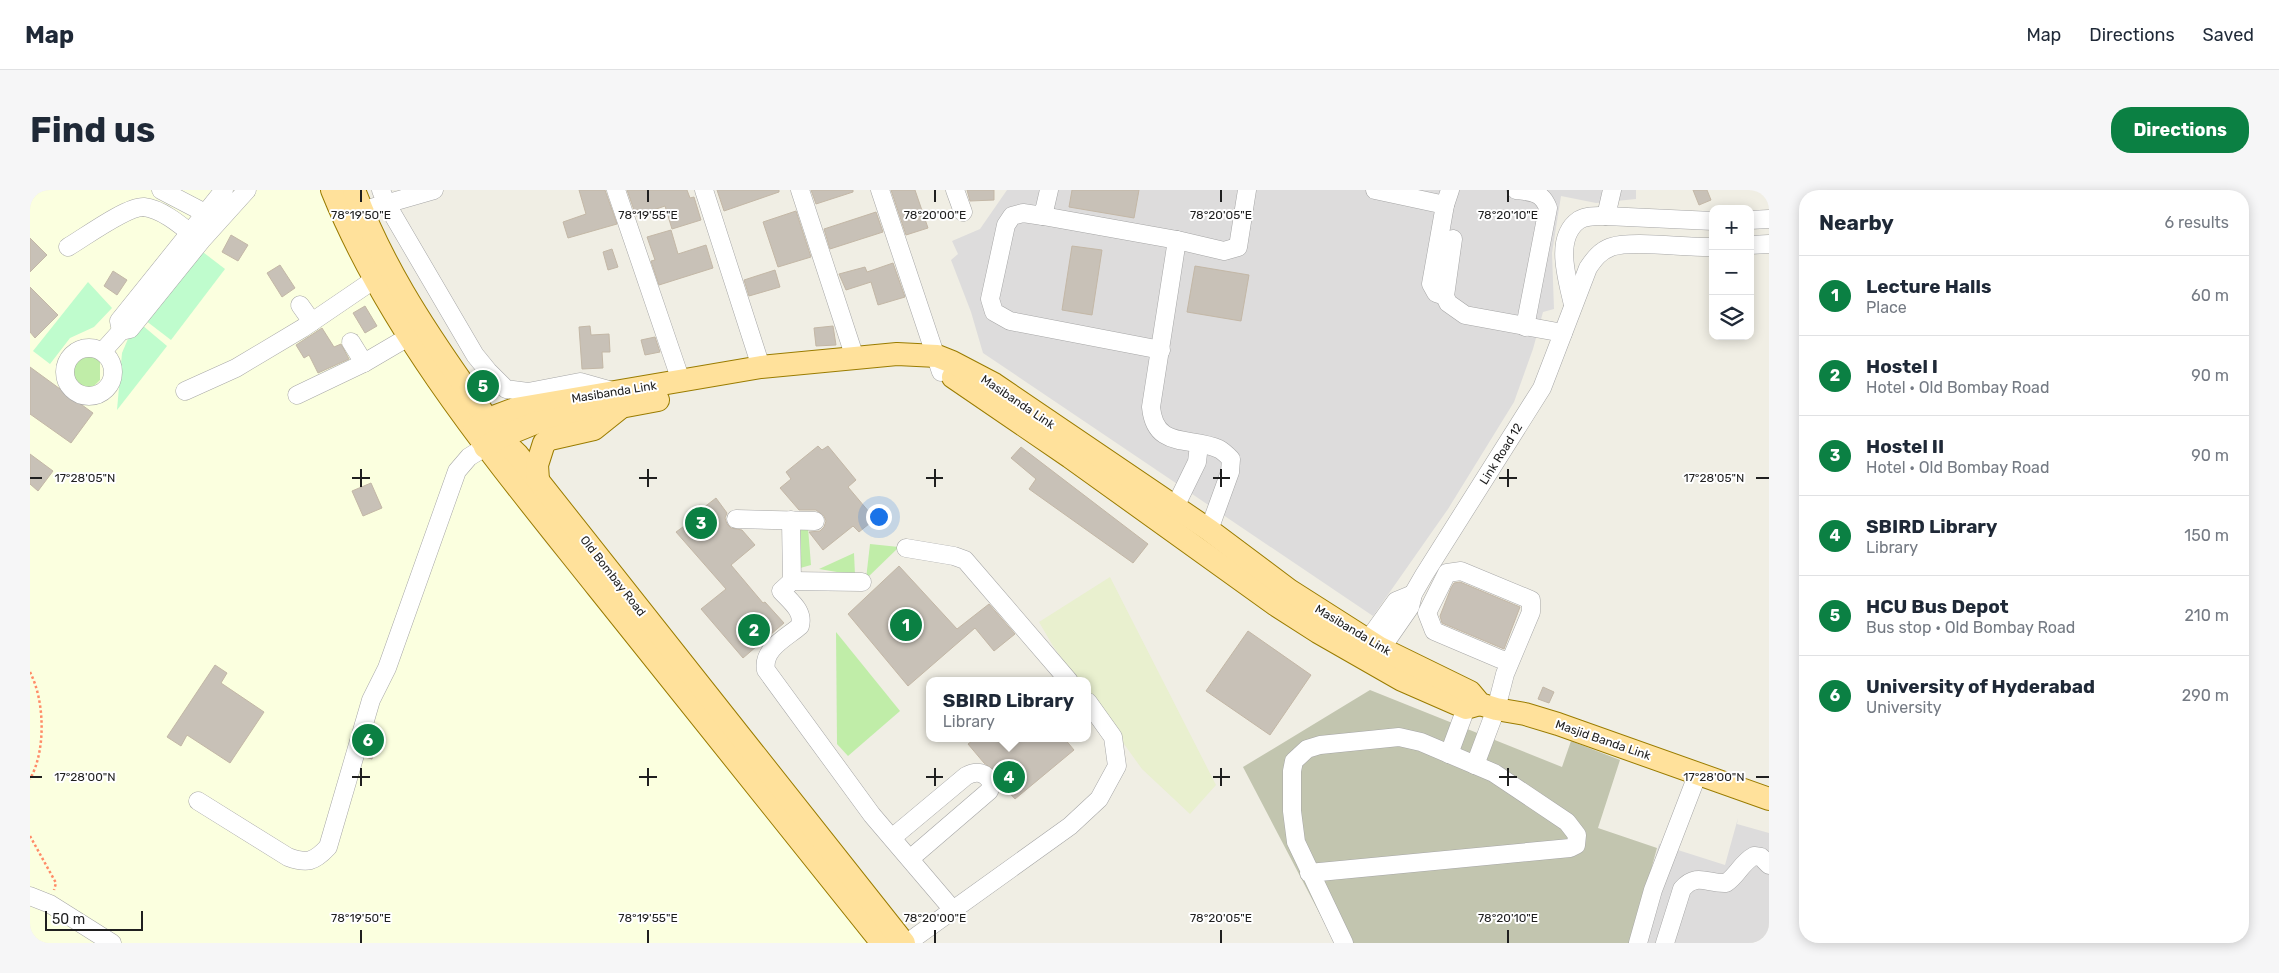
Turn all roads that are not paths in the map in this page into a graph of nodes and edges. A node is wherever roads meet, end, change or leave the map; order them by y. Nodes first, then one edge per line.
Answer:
1 (161, 190) edge
2 (224, 190) edge
3 (247, 190) edge
4 (332, 190) edge
5 (434, 190) edge
6 (616, 190) edge
7 (704, 190) edge
8 (800, 190) edge
9 (880, 190) edge
10 (955, 190) edge
11 (1049, 190) edge
12 (1247, 190) edge
13 (1375, 190) edge
14 (1516, 190) edge
15 (1612, 190) edge
16 (1545, 194) edge
17 (384, 197) edge
18 (1447, 198) edge
19 (358, 200) edge
20 (963, 212) dead end
21 (205, 213) junction
22 (1043, 216) junction
23 (1606, 216) junction
24 (1769, 219) edge
25 (1754, 220) edge
26 (1709, 221) edge
27 (196, 237) junction
28 (1454, 239) dead end
29 (1177, 240) junction
30 (1769, 244) edge
31 (1754, 245) edge
32 (68, 247) dead end
33 (1709, 247) edge
34 (375, 279) junction
35 (1445, 296) junction
36 (300, 305) dead end
37 (1573, 306) junction
38 (312, 322) junction
39 (1525, 327) junction
40 (1563, 333) junction
41 (410, 336) junction
42 (351, 342) dead end
43 (1161, 350) junction
44 (103, 351) dead end
45 (855, 358) junction
46 (364, 363) junction
47 (939, 364) junction
48 (761, 368) junction
49 (681, 381) junction
50 (186, 391) dead end
51 (297, 395) dead end
52 (619, 399) junction
53 (1005, 402) junction
54 (487, 433) junction
55 (1199, 445) junction
56 (538, 480) junction
57 (1175, 507) junction
58 (736, 518) dead end
59 (791, 520) junction
60 (815, 521) dead end
61 (1209, 530) junction
62 (906, 548) dead end
63 (792, 581) junction
64 (862, 582) dead end
65 (1373, 651) junction
66 (1510, 661) junction
67 (1066, 677) edge
68 (1091, 706) edge
69 (1481, 707) junction
70 (1449, 754) junction
71 (1474, 765) junction
72 (1698, 774) junction
73 (944, 794) junction
74 (1769, 799) edge
75 (198, 801) dead end
76 (926, 809) junction
77 (962, 814) junction
78 (942, 831) junction
79 (893, 837) junction
80 (911, 858) junction
81 (1769, 865) edge
82 (1309, 873) junction
83 (30, 896) edge
84 (42, 909) edge
85 (953, 910) junction
86 (90, 943) edge
87 (112, 943) edge
88 (882, 943) edge
89 (905, 943) edge
90 (1344, 943) edge
91 (1638, 943) edge
92 (1664, 943) edge

1 - 21 street
2 - 21 street
3 - 27 street
4 - 34 main road, Old Bombay Road
5 - 17 street
6 - 49 street
7 - 48 street
8 - 45 street
9 - 47 street
10 - 20 street
11 - 22 street
12 - 29 street
13 - 18 street
14 - 16 street
15 - 23 street
16 - 39 street
17 - 19 street
17 - 52 street
18 - 35 street
19 - 54 main road, Old Bombay Road
21 - 27 street
22 - 29 street
22 - 43 street
23 - 26 street
23 - 37 street
24 - 25 street
27 - 32 street
27 - 44 street
28 - 35 street
29 - 43 street
30 - 31 street
33 - 37 street, Link Road 12
34 - 38 street
34 - 41 main road, Old Bombay Road
35 - 39 street
36 - 38 street
37 - 40 street, Link Road 12
38 - 50 street
39 - 40 street
40 - 65 street, Link Road 12
41 - 46 street
41 - 54 main road, Old Bombay Road
42 - 46 street
43 - 55 street
45 - 47 main road, Masibanda Link
45 - 48 main road, Masibanda Link
46 - 51 street
47 - 52 main road
47 - 53 main road, Masibanda Link
48 - 49 main road, Masibanda Link
49 - 52 main road, Masibanda Link
52 - 54 main road
52 - 56 main road
53 - 57 main road, Masibanda Link
53 - 65 main road
54 - 56 main road, Old Bombay Road
54 - 75 street
54 - 88 main road, Old Bombay Road
55 - 57 street
55 - 61 street
56 - 89 main road, Old Bombay Road
57 - 61 main road, Masibanda Link
58 - 59 street
59 - 60 street
59 - 63 street
61 - 65 main road, Masibanda Link
62 - 67 street
63 - 64 street
63 - 79 street
65 - 69 main road, Masjid Banda Link
65 - 69 main road, Masibanda Link
66 - 66 street
66 - 69 street
68 - 85 street
69 - 70 street
69 - 71 street
69 - 72 main road, Masjid Banda Link
70 - 71 street
70 - 82 street
71 - 82 street
72 - 74 main road, Masjid Banda Link
72 - 91 street
73 - 76 street
73 - 77 street
73 - 77 street
76 - 78 street
76 - 79 street
77 - 78 street
78 - 80 street
79 - 80 street
80 - 85 street
81 - 92 street
82 - 90 street
83 - 84 street
84 - 86 street
84 - 87 street
85 - 89 street

